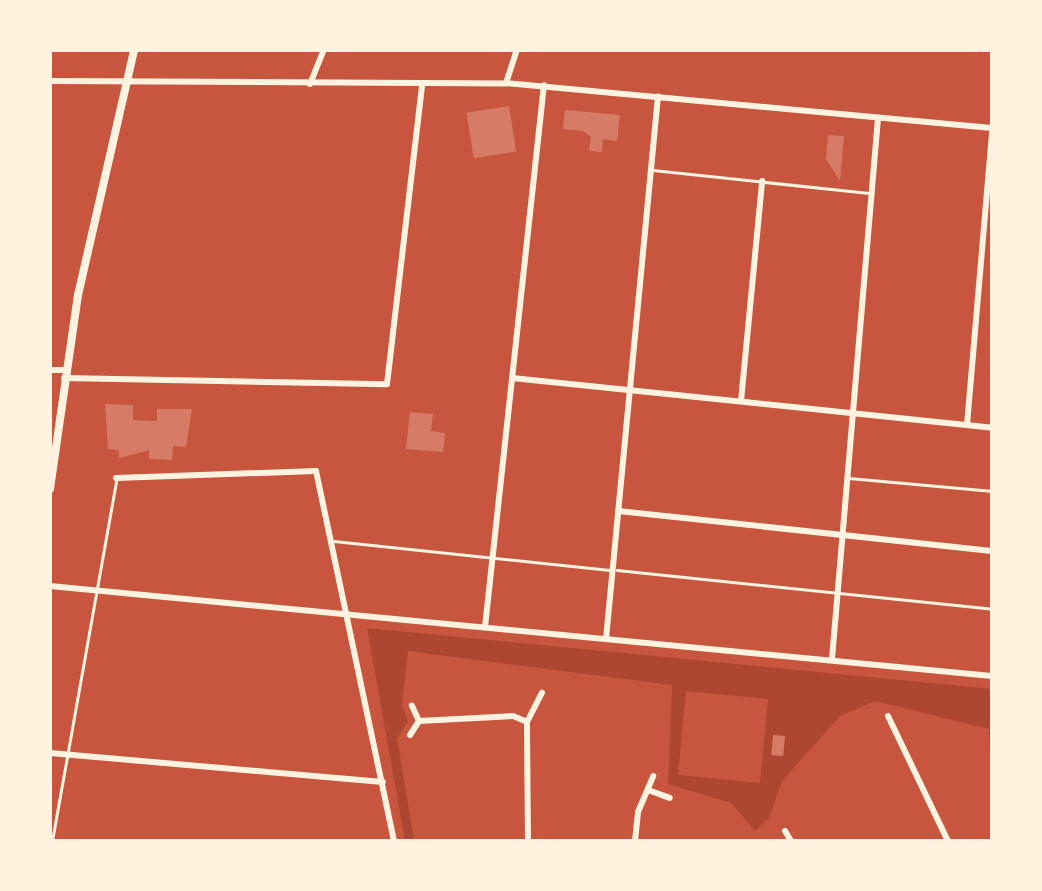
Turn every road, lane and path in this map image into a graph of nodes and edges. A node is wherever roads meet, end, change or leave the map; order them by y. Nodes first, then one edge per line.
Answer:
1 (134, 50) edge
2 (324, 50) edge
3 (517, 50) edge
4 (50, 81) edge
5 (124, 81) junction
6 (506, 83) junction
7 (310, 84) junction
8 (422, 85) junction
9 (544, 85) junction
10 (658, 96) junction
11 (878, 118) junction
12 (992, 131) edge
13 (651, 170) junction
14 (762, 182) junction
15 (872, 193) junction
16 (989, 201) edge
17 (980, 268) junction
18 (992, 269) edge
19 (50, 370) edge
20 (64, 374) junction
21 (512, 378) junction
22 (630, 390) junction
23 (741, 401) junction
24 (854, 415) junction
25 (967, 425) junction
26 (992, 428) edge
27 (116, 478) joint
28 (848, 478) junction
29 (50, 490) edge
30 (992, 491) edge
31 (618, 510) junction
32 (843, 536) junction
33 (332, 540) junction
34 (992, 551) edge
35 (493, 557) junction
36 (612, 570) junction
37 (50, 586) edge
38 (98, 590) junction
39 (838, 593) junction
40 (992, 609) edge
41 (347, 614) junction
42 (485, 627) junction
43 (606, 639) junction
44 (832, 660) junction
45 (992, 676) edge
46 (542, 693) dead end
47 (412, 706) dead end
48 (888, 716) dead end
49 (419, 720) junction
50 (527, 722) junction
51 (410, 735) dead end
52 (898, 737) junction
53 (886, 742) dead end
54 (50, 753) edge
55 (66, 754) junction
56 (653, 776) dead end
57 (383, 782) junction
58 (647, 789) junction
59 (670, 798) dead end
60 (785, 830) dead end
61 (52, 841) edge
62 (394, 841) edge
63 (528, 841) edge
64 (635, 841) edge
65 (791, 841) edge
66 (948, 841) edge

1 - 5 street
2 - 7 street
3 - 6 street
4 - 5 street
5 - 7 street
5 - 20 street
6 - 8 street
6 - 9 street
7 - 8 street
8 - 20 street
9 - 10 street
9 - 21 street
10 - 11 street
10 - 13 street
11 - 12 street
11 - 15 street
12 - 16 street
13 - 14 lane
13 - 22 street
14 - 15 lane
14 - 23 street
15 - 24 street
16 - 17 street
17 - 18 street
17 - 25 street
19 - 20 street
20 - 29 street
21 - 22 street
21 - 35 street
22 - 23 street
22 - 31 street
23 - 24 street
24 - 25 street
24 - 28 street
25 - 26 street
27 - 33 street
27 - 38 lane
28 - 30 lane
28 - 32 street
31 - 32 street
31 - 36 street
32 - 34 street
32 - 39 street
33 - 35 lane
33 - 41 street
35 - 36 lane
35 - 42 street
36 - 39 lane
36 - 43 street
37 - 38 street
38 - 41 street
38 - 55 lane
39 - 40 lane
39 - 44 street
41 - 42 street
41 - 57 street
42 - 43 street
43 - 44 street
44 - 45 street
46 - 50 street
47 - 49 street
48 - 52 street
49 - 50 street
49 - 51 street
50 - 63 street
52 - 53 street
52 - 66 street
54 - 55 street
55 - 57 street
55 - 61 lane
56 - 58 street
57 - 62 street
58 - 59 street
58 - 64 street
60 - 65 street

